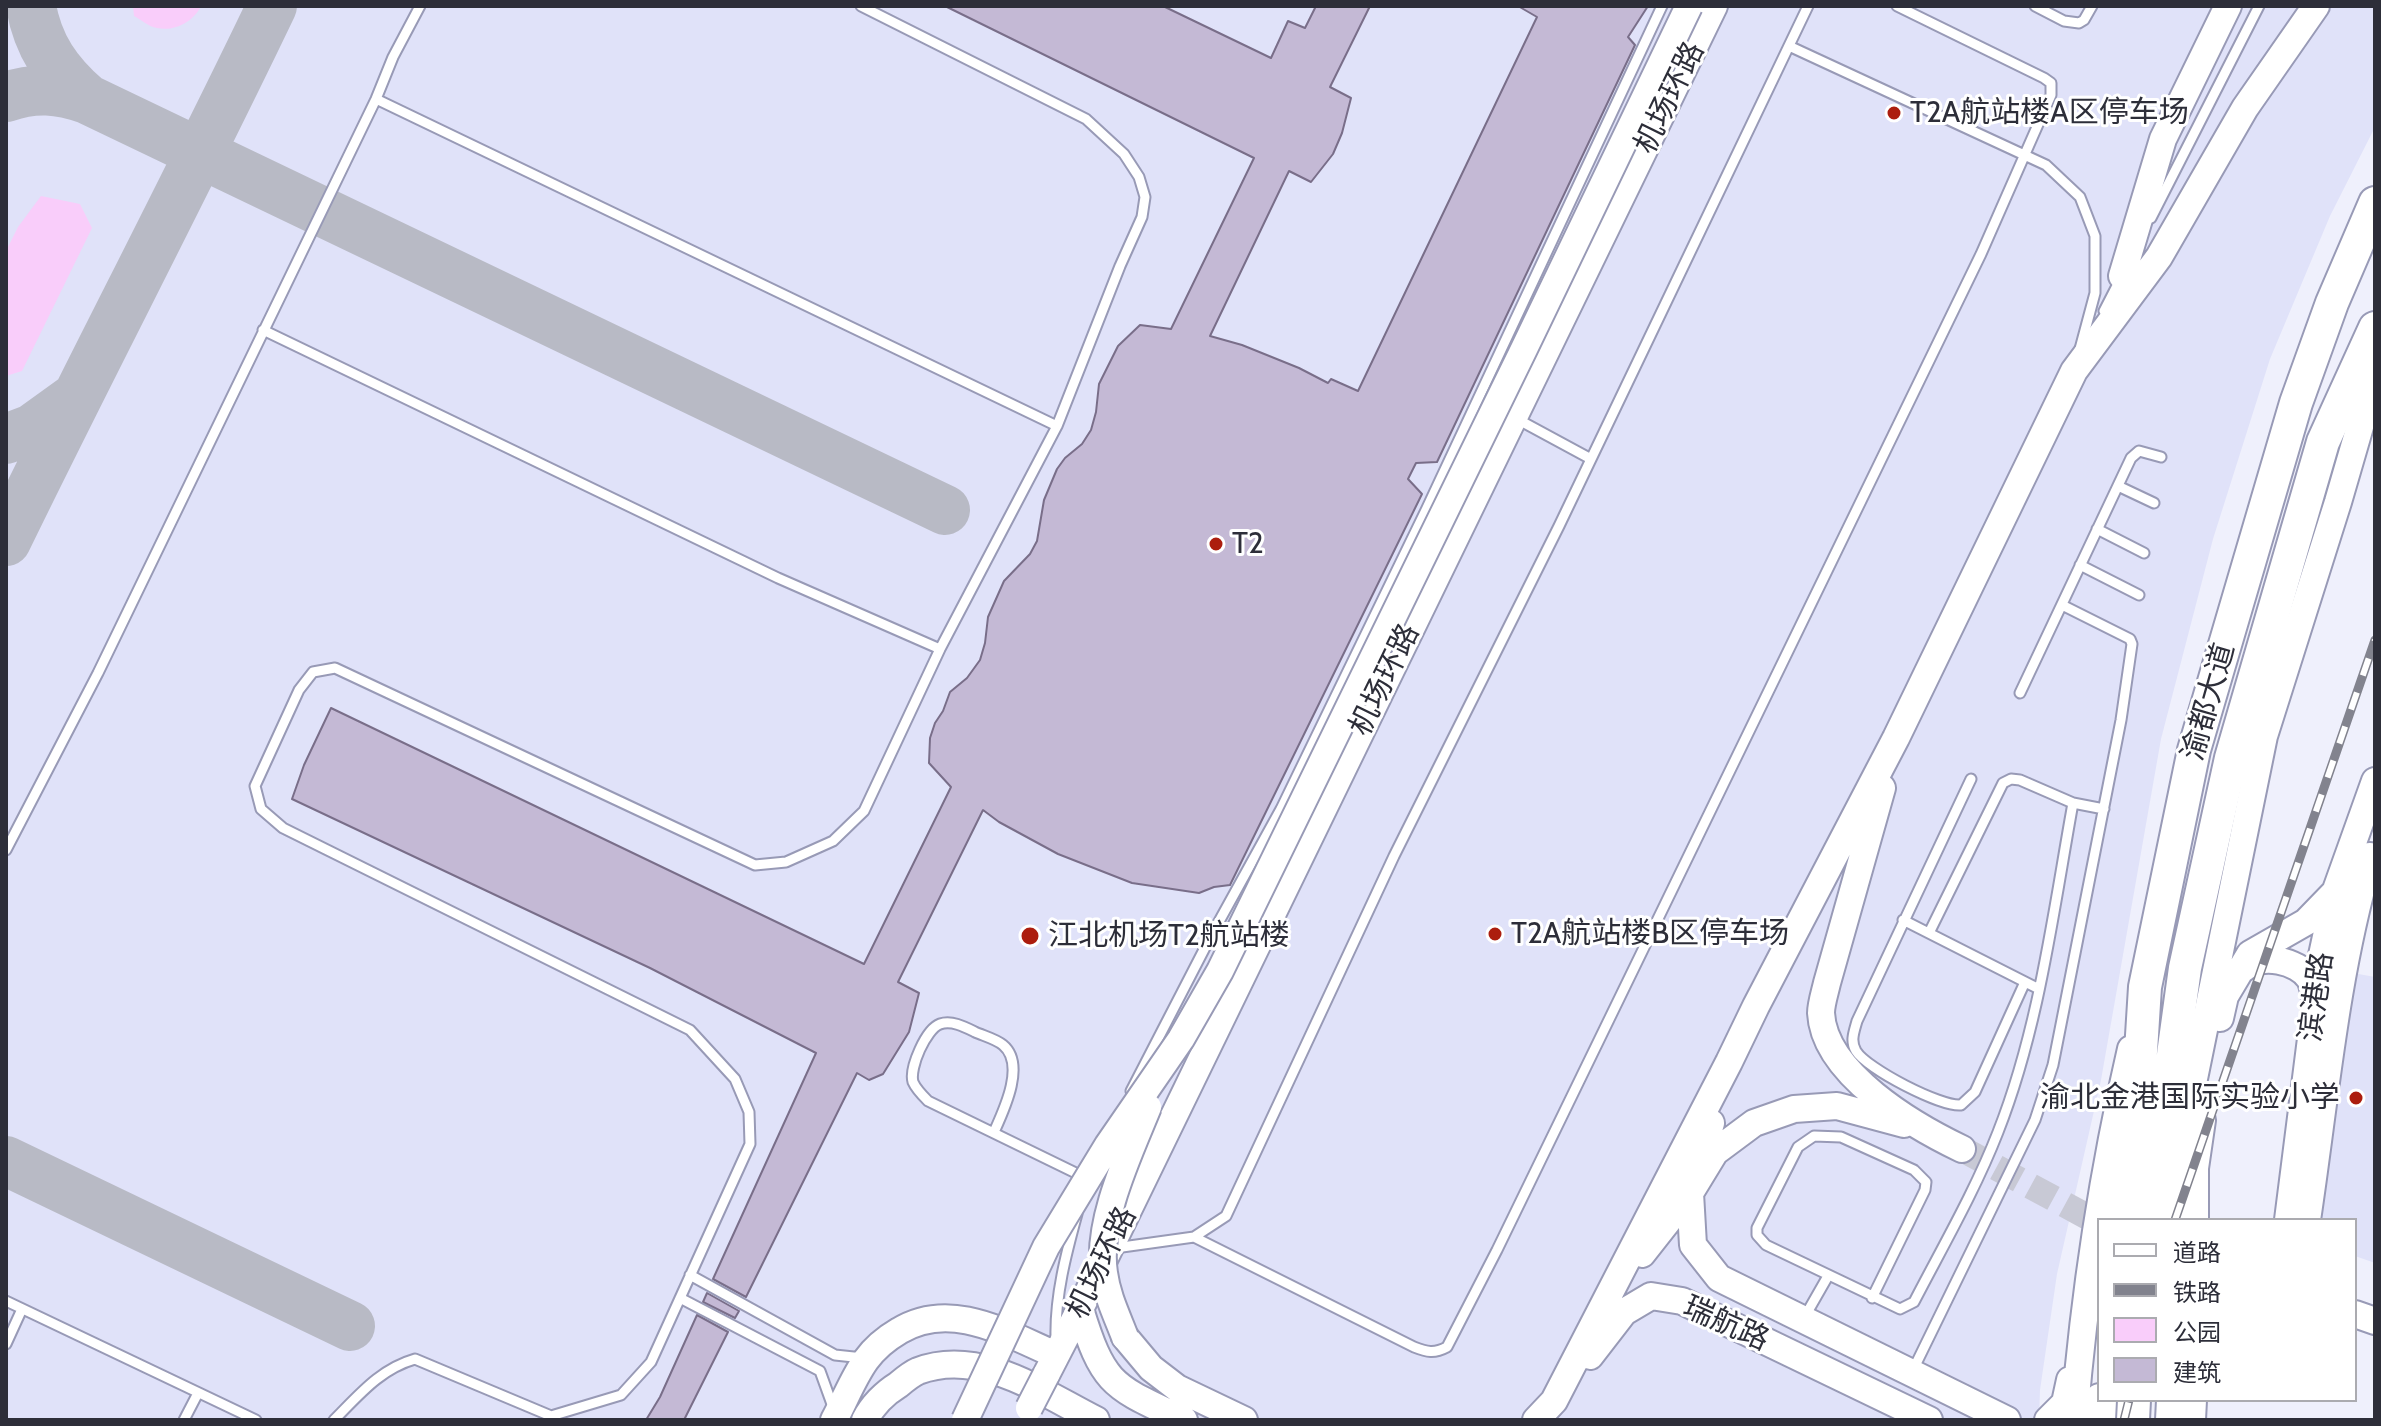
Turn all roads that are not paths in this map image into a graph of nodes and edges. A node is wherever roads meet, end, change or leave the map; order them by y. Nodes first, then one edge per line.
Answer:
1 (420, 6) edge
2 (861, 6) edge
3 (1662, 6) edge
4 (1689, 6) edge
5 (1714, 6) edge
6 (1808, 6) edge
7 (1897, 6) edge
8 (2035, 6) edge
9 (2092, 6) edge
10 (2228, 6) edge
11 (2259, 6) edge
12 (2316, 6) edge
13 (1789, 46) junction
14 (376, 99) junction
15 (2026, 154) junction
16 (2375, 203) edge
17 (2122, 276) junction
18 (2375, 328) edge
19 (263, 330) junction
20 (2074, 371) junction
21 (2375, 375) edge
22 (1514, 417) junction
23 (1057, 426) junction
24 (2161, 457) dead end
25 (1591, 459) junction
26 (2118, 486) junction
27 (2154, 503) dead end
28 (2097, 529) junction
29 (2144, 553) dead end
30 (2080, 565) junction
31 (2139, 595) dead end
32 (2062, 605) junction
33 (940, 649) junction
34 (2020, 693) dead end
35 (1896, 738) junction
36 (1971, 779) dead end
37 (2375, 781) edge
38 (2073, 803) junction
39 (2104, 809) junction
40 (2373, 848) edge
41 (6, 850) edge
42 (2335, 892) junction
43 (1903, 920) junction
44 (1929, 933) junction
45 (2235, 976) junction
46 (2025, 982) junction
47 (2145, 987) junction
48 (2039, 989) junction
49 (2315, 999) junction
50 (1729, 1062) junction
51 (1165, 1063) junction
52 (1919, 1128) junction
53 (994, 1132) junction
54 (1962, 1149) tunnel mouth
55 (1087, 1179) junction
56 (1690, 1193) junction
57 (2100, 1218) edge
58 (2123, 1218) edge
59 (2154, 1218) edge
60 (2176, 1218) edge
61 (2195, 1218) edge
62 (2288, 1218) edge
63 (2307, 1218) edge
64 (1194, 1237) junction
65 (2097, 1237) edge
66 (1109, 1249) junction
67 (690, 1275) junction
68 (1828, 1276) junction
69 (680, 1298) junction
70 (1872, 1298) junction
71 (6, 1301) edge
72 (1604, 1302) junction
73 (22, 1309) junction
74 (1080, 1309) junction
75 (1803, 1319) junction
76 (2083, 1326) junction
77 (6, 1344) edge
78 (867, 1359) junction
79 (1051, 1365) junction
80 (1912, 1373) junction
81 (198, 1393) junction
82 (1545, 1411) edge
83 (1026, 1414) edge
84 (835, 1418) edge
85 (184, 1420) edge
86 (256, 1420) edge
87 (334, 1420) edge
88 (865, 1420) edge
89 (965, 1420) edge
90 (1096, 1420) edge
91 (1184, 1420) edge
92 (1244, 1420) edge
93 (1522, 1420) edge
94 (1929, 1420) edge
95 (2007, 1420) edge
96 (2048, 1420) edge
97 (2074, 1420) edge

1 - 14 lane
2 - 23 lane
3 - 55 lane, 机场环路
4 - 51 street, 机场环路, bridge
5 - 22 street, 机场环路
6 - 13 lane
7 - 15 lane
8 - 9 lane
10 - 17 street
11 - 17 lane
12 - 20 street
13 - 15 lane
13 - 25 lane
14 - 19 lane
14 - 23 lane
15 - 20 lane
15 - 64 lane
16 - 47 highway, 渝都大道
17 - 20 lane
18 - 59 highway, 渝都大道
19 - 33 lane
19 - 41 lane
20 - 35 street
21 - 60 street
22 - 25 lane
22 - 66 street, 机场环路
23 - 33 lane
24 - 26 lane
25 - 64 lane
26 - 27 lane
26 - 28 lane
28 - 29 lane
28 - 30 lane
30 - 31 lane
30 - 32 lane
32 - 34 lane
32 - 39 lane
33 - 67 lane
35 - 50 street
35 - 52 street
36 - 43 lane
37 - 42 street, 滨港路
38 - 39 lane
38 - 44 lane
38 - 48 lane
39 - 80 lane
40 - 42 street
40 - 63 street, 滨港路
42 - 45 street
42 - 49 street, 滨港路
43 - 44 lane
43 - 46 lane
44 - 46 lane
45 - 49 street
45 - 61 street
46 - 48 lane
47 - 57 street
47 - 58 highway, 渝都大道
48 - 70 lane
49 - 62 street, 滨港路
50 - 56 street
50 - 72 street
51 - 89 street, bridge
51 - 92 street, bridge
52 - 54 street
52 - 56 street
53 - 53 lane
53 - 55 lane
55 - 79 lane, 机场环路
56 - 72 street
56 - 75 street, 瑞航路
64 - 66 lane
65 - 76 street
66 - 74 street, 机场环路
67 - 69 lane
67 - 78 lane
68 - 70 lane
68 - 70 lane
68 - 75 lane
69 - 84 lane
69 - 87 lane
71 - 73 lane
72 - 82 street
73 - 77 lane
73 - 81 lane
74 - 79 street, 机场环路
74 - 91 street
75 - 80 street, 瑞航路
76 - 96 street
76 - 97 street
78 - 79 street
78 - 84 street
79 - 83 street, bridge
80 - 95 street, 瑞航路
81 - 85 lane
81 - 86 lane
82 - 93 street
82 - 94 street, 瑞航路
88 - 90 street

